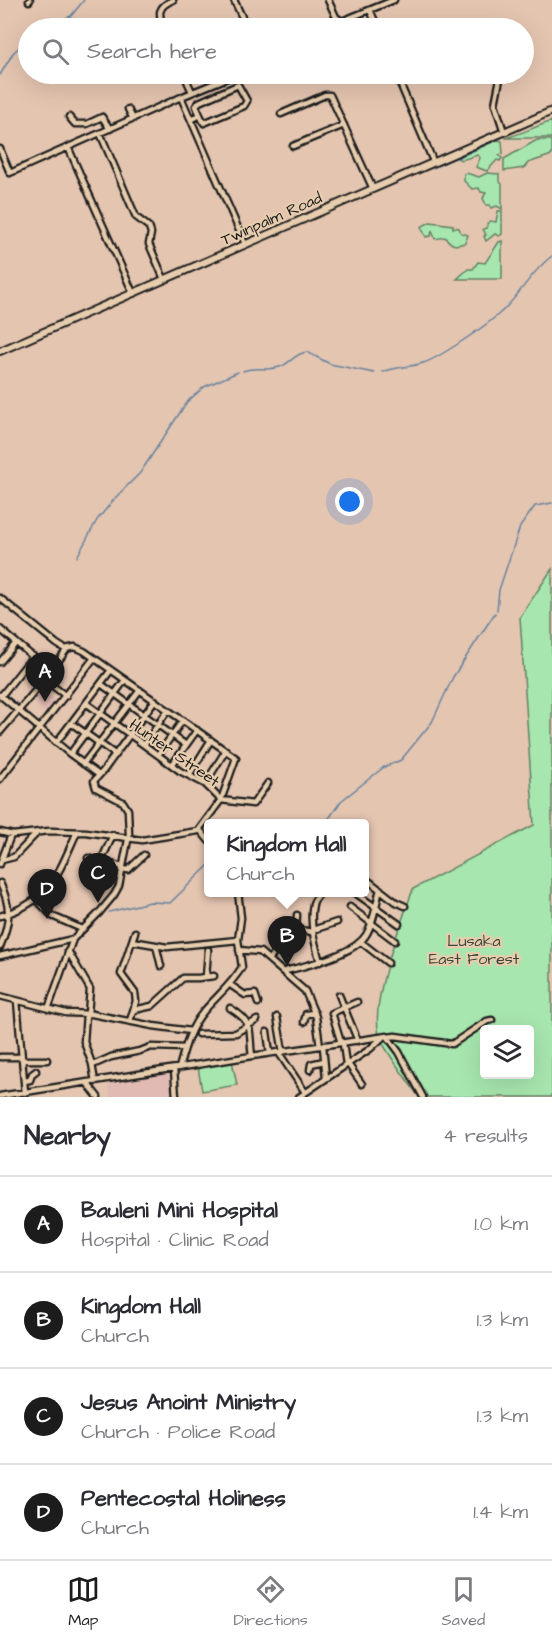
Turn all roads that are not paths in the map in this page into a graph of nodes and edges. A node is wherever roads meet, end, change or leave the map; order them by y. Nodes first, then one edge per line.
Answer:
1 (173, 0) edge
2 (234, 0) edge
3 (328, 0) edge
4 (394, 0) edge
5 (370, 10) junction
6 (160, 18) edge
7 (242, 18) edge
8 (338, 18) edge
9 (352, 18) edge
10 (373, 18) edge
11 (188, 84) edge
12 (213, 84) edge
13 (400, 84) edge
14 (499, 84) edge
15 (192, 93) junction
16 (181, 97) junction
17 (128, 109) dead end
18 (552, 111) edge
19 (281, 114) dead end
20 (200, 115) junction
21 (69, 117) dead end
22 (133, 119) junction
23 (191, 120) junction
24 (344, 125) junction
25 (110, 129) junction
26 (504, 132) junction
27 (100, 134) junction
28 (293, 146) dead end
29 (68, 147) junction
30 (0, 149) edge
31 (433, 161) junction
32 (373, 189) junction
33 (245, 244) junction
34 (164, 279) junction
35 (133, 293) junction
36 (0, 351) edge
37 (0, 598) edge
38 (0, 629) edge
39 (16, 643) junction
40 (67, 649) junction
41 (33, 656) junction
42 (94, 658) junction
43 (0, 662) edge
44 (111, 670) junction
45 (51, 672) junction
46 (45, 680) junction
47 (125, 680) junction
48 (101, 684) junction
49 (140, 690) junction
50 (114, 694) junction
51 (0, 696) edge
52 (66, 696) junction
53 (155, 700) junction
54 (86, 703) junction
55 (128, 705) junction
56 (18, 710) junction
57 (168, 710) junction
58 (100, 713) junction
59 (144, 715) junction
60 (183, 720) junction
61 (71, 723) junction
62 (114, 723) junction
63 (158, 724) junction
64 (1, 729) edge
65 (40, 729) junction
66 (197, 730) junction
67 (85, 734) junction
68 (130, 734) junction
69 (172, 735) junction
70 (211, 740) junction
71 (56, 743) junction
72 (99, 744) junction
73 (144, 745) junction
74 (186, 745) junction
75 (226, 750) junction
76 (70, 754) junction
77 (116, 754) junction
78 (158, 755) junction
79 (83, 764) junction
80 (172, 765) junction
81 (99, 775) junction
82 (189, 775) junction
83 (1, 777) edge
84 (268, 783) dead end
85 (205, 784) junction
86 (221, 800) junction
87 (211, 819) edge
88 (0, 832) edge
89 (37, 832) junction
90 (78, 832) junction
91 (204, 833) edge
92 (11, 835) junction
93 (113, 835) junction
94 (129, 838) junction
95 (144, 855) dead end
96 (88, 858) dead end
97 (101, 861) junction
98 (1, 862) edge
99 (122, 868) junction
100 (369, 881) edge
101 (0, 884) edge
102 (380, 889) junction
103 (239, 897) edge
104 (317, 897) edge
105 (362, 897) edge
106 (36, 899) junction
107 (375, 906) junction
108 (405, 906) dead end
109 (350, 907) dead end
110 (9, 914) junction
111 (297, 915) dead end
112 (0, 916) edge
113 (338, 922) dead end
114 (371, 922) junction
115 (399, 924) dead end
116 (82, 929) junction
117 (295, 929) junction
118 (313, 931) junction
119 (135, 932) dead end
120 (73, 939) junction
121 (238, 940) junction
122 (132, 941) junction
123 (395, 941) dead end
124 (361, 942) junction
125 (156, 945) junction
126 (0, 947) edge
127 (208, 950) dead end
128 (239, 950) junction
129 (68, 951) junction
130 (0, 956) edge
131 (270, 959) junction
132 (320, 962) junction
133 (388, 963) dead end
134 (161, 966) dead end
135 (285, 971) junction
136 (214, 976) dead end
137 (206, 977) junction
138 (229, 984) junction
139 (339, 995) dead end
140 (0, 996) edge
141 (17, 1001) junction
142 (357, 1002) dead end
143 (258, 1003) dead end
144 (48, 1008) junction
145 (230, 1008) dead end
146 (345, 1008) junction
147 (134, 1010) junction
148 (315, 1013) junction
149 (87, 1014) junction
150 (277, 1017) dead end
151 (256, 1020) dead end
152 (492, 1020) dead end
153 (130, 1021) junction
154 (304, 1022) dead end
155 (248, 1024) junction
156 (191, 1030) junction
157 (267, 1032) dead end
158 (198, 1034) dead end
159 (386, 1037) junction
160 (358, 1041) junction
161 (342, 1043) junction
162 (321, 1046) junction
163 (185, 1048) junction
164 (281, 1052) junction
165 (270, 1053) junction
166 (252, 1056) junction
167 (0, 1057) edge
168 (22, 1058) junction
169 (47, 1060) dead end
170 (324, 1061) junction
171 (93, 1065) junction
172 (347, 1065) junction
173 (177, 1068) junction
174 (310, 1070) dead end
175 (36, 1071) dead end
176 (326, 1078) junction
177 (24, 1081) junction
178 (95, 1082) junction
179 (87, 1083) junction
180 (362, 1084) dead end
181 (25, 1092) junction
182 (305, 1092) junction
183 (0, 1096) edge
184 (98, 1097) edge
185 (176, 1097) edge
186 (299, 1097) edge
187 (423, 1097) edge

1 - 6 street
2 - 7 street
3 - 8 street
4 - 5 street
5 - 9 street
5 - 10 street
11 - 15 street
12 - 15 street
13 - 31 street
14 - 26 street
15 - 16 street
16 - 22 street
16 - 23 street
17 - 22 street
18 - 26 main road, Twinpalm Road
19 - 24 street
20 - 20 street
20 - 23 street
21 - 25 street
22 - 25 street
23 - 33 street
24 - 28 street
24 - 32 street
25 - 27 street
26 - 31 main road, Twinpalm Road
27 - 29 street
27 - 34 street
29 - 30 street
29 - 35 street
31 - 32 main road, Twinpalm Road
32 - 33 main road, Twinpalm Road
33 - 34 main road, Twinpalm Road
34 - 35 main road, Twinpalm Road
35 - 36 main road, Twinpalm Road
37 - 40 street
38 - 39 street
39 - 41 street
39 - 43 street
40 - 42 street
40 - 45 street
41 - 45 street
41 - 51 street
42 - 44 street
42 - 52 street
44 - 47 street
44 - 48 street
45 - 46 street
46 - 52 street
46 - 56 street
47 - 49 street
47 - 50 street
48 - 50 street
48 - 54 street
49 - 53 street
49 - 55 street
50 - 55 street
50 - 58 street
51 - 56 street
52 - 65 street
53 - 57 street
53 - 59 street
54 - 58 street, Hunter Street
54 - 61 street
55 - 59 street
55 - 62 street
56 - 64 street
56 - 65 street
57 - 60 street
57 - 63 street
58 - 62 street, Hunter Street
58 - 67 street
59 - 63 street
59 - 68 street
60 - 66 street
60 - 69 street
61 - 67 street
61 - 71 street
62 - 68 street, Hunter Street
62 - 72 street
63 - 69 street
63 - 73 street
65 - 71 street
65 - 83 street
66 - 70 street
66 - 74 street
67 - 72 street
67 - 76 street
68 - 73 street, Hunter Street
68 - 77 street
69 - 74 street
69 - 78 street
70 - 75 street
70 - 82 street
71 - 76 street
72 - 77 street
72 - 79 street
73 - 78 street, Hunter Street
74 - 80 street
75 - 85 street
75 - 86 street
76 - 79 street
77 - 81 street
78 - 80 street, Hunter Street
79 - 81 street
80 - 82 street, Hunter Street
81 - 94 street
82 - 85 street, Hunter Street
84 - 86 street
85 - 86 street, Hunter Street
86 - 87 street
88 - 92 street
89 - 90 street
89 - 92 street
89 - 98 street
90 - 93 street
90 - 106 street
91 - 94 street
92 - 98 street
93 - 94 street
93 - 97 street
94 - 99 street
95 - 99 street
96 - 97 street
97 - 99 street
99 - 116 street
100 - 102 street
101 - 110 street
102 - 107 street
102 - 108 street
103 - 121 street
104 - 118 street
105 - 107 street
106 - 110 street
106 - 116 street
107 - 114 street
107 - 115 street
109 - 114 street
110 - 112 street
110 - 126 street
111 - 117 street
113 - 118 street
114 - 123 street
114 - 124 street
116 - 120 street
117 - 118 street
117 - 131 street
118 - 132 street
119 - 122 street
120 - 129 street
120 - 130 street
121 - 125 street
121 - 128 street
122 - 125 street
122 - 147 street
124 - 132 street
124 - 133 street
125 - 134 street
127 - 137 street
128 - 131 street
128 - 138 street
129 - 144 street
129 - 149 street
131 - 135 street
132 - 135 street
135 - 148 street
136 - 137 street
137 - 147 street
138 - 143 street
138 - 156 street
139 - 146 street
140 - 141 street
141 - 144 street
141 - 168 street
142 - 146 street
144 - 149 street
145 - 155 street
146 - 160 street
146 - 161 street
147 - 153 street
148 - 154 street
148 - 162 street
149 - 153 street
149 - 171 street
150 - 164 street
151 - 155 street
152 - 159 street
153 - 156 street
155 - 158 street
155 - 166 street
156 - 163 street
157 - 165 street
159 - 160 street
159 - 172 street
159 - 187 street
160 - 161 street
161 - 162 street
161 - 172 street
162 - 164 street
162 - 170 street
163 - 171 street
163 - 173 street
164 - 165 street
164 - 182 street
165 - 166 street
166 - 173 street
167 - 168 street
168 - 169 street
168 - 177 street
170 - 174 street
170 - 176 street
171 - 178 street
172 - 176 street
172 - 180 street
173 - 178 street
173 - 185 street
175 - 177 street
176 - 182 street
177 - 181 street
178 - 179 street
179 - 181 street
179 - 184 street
181 - 183 street
182 - 186 street

